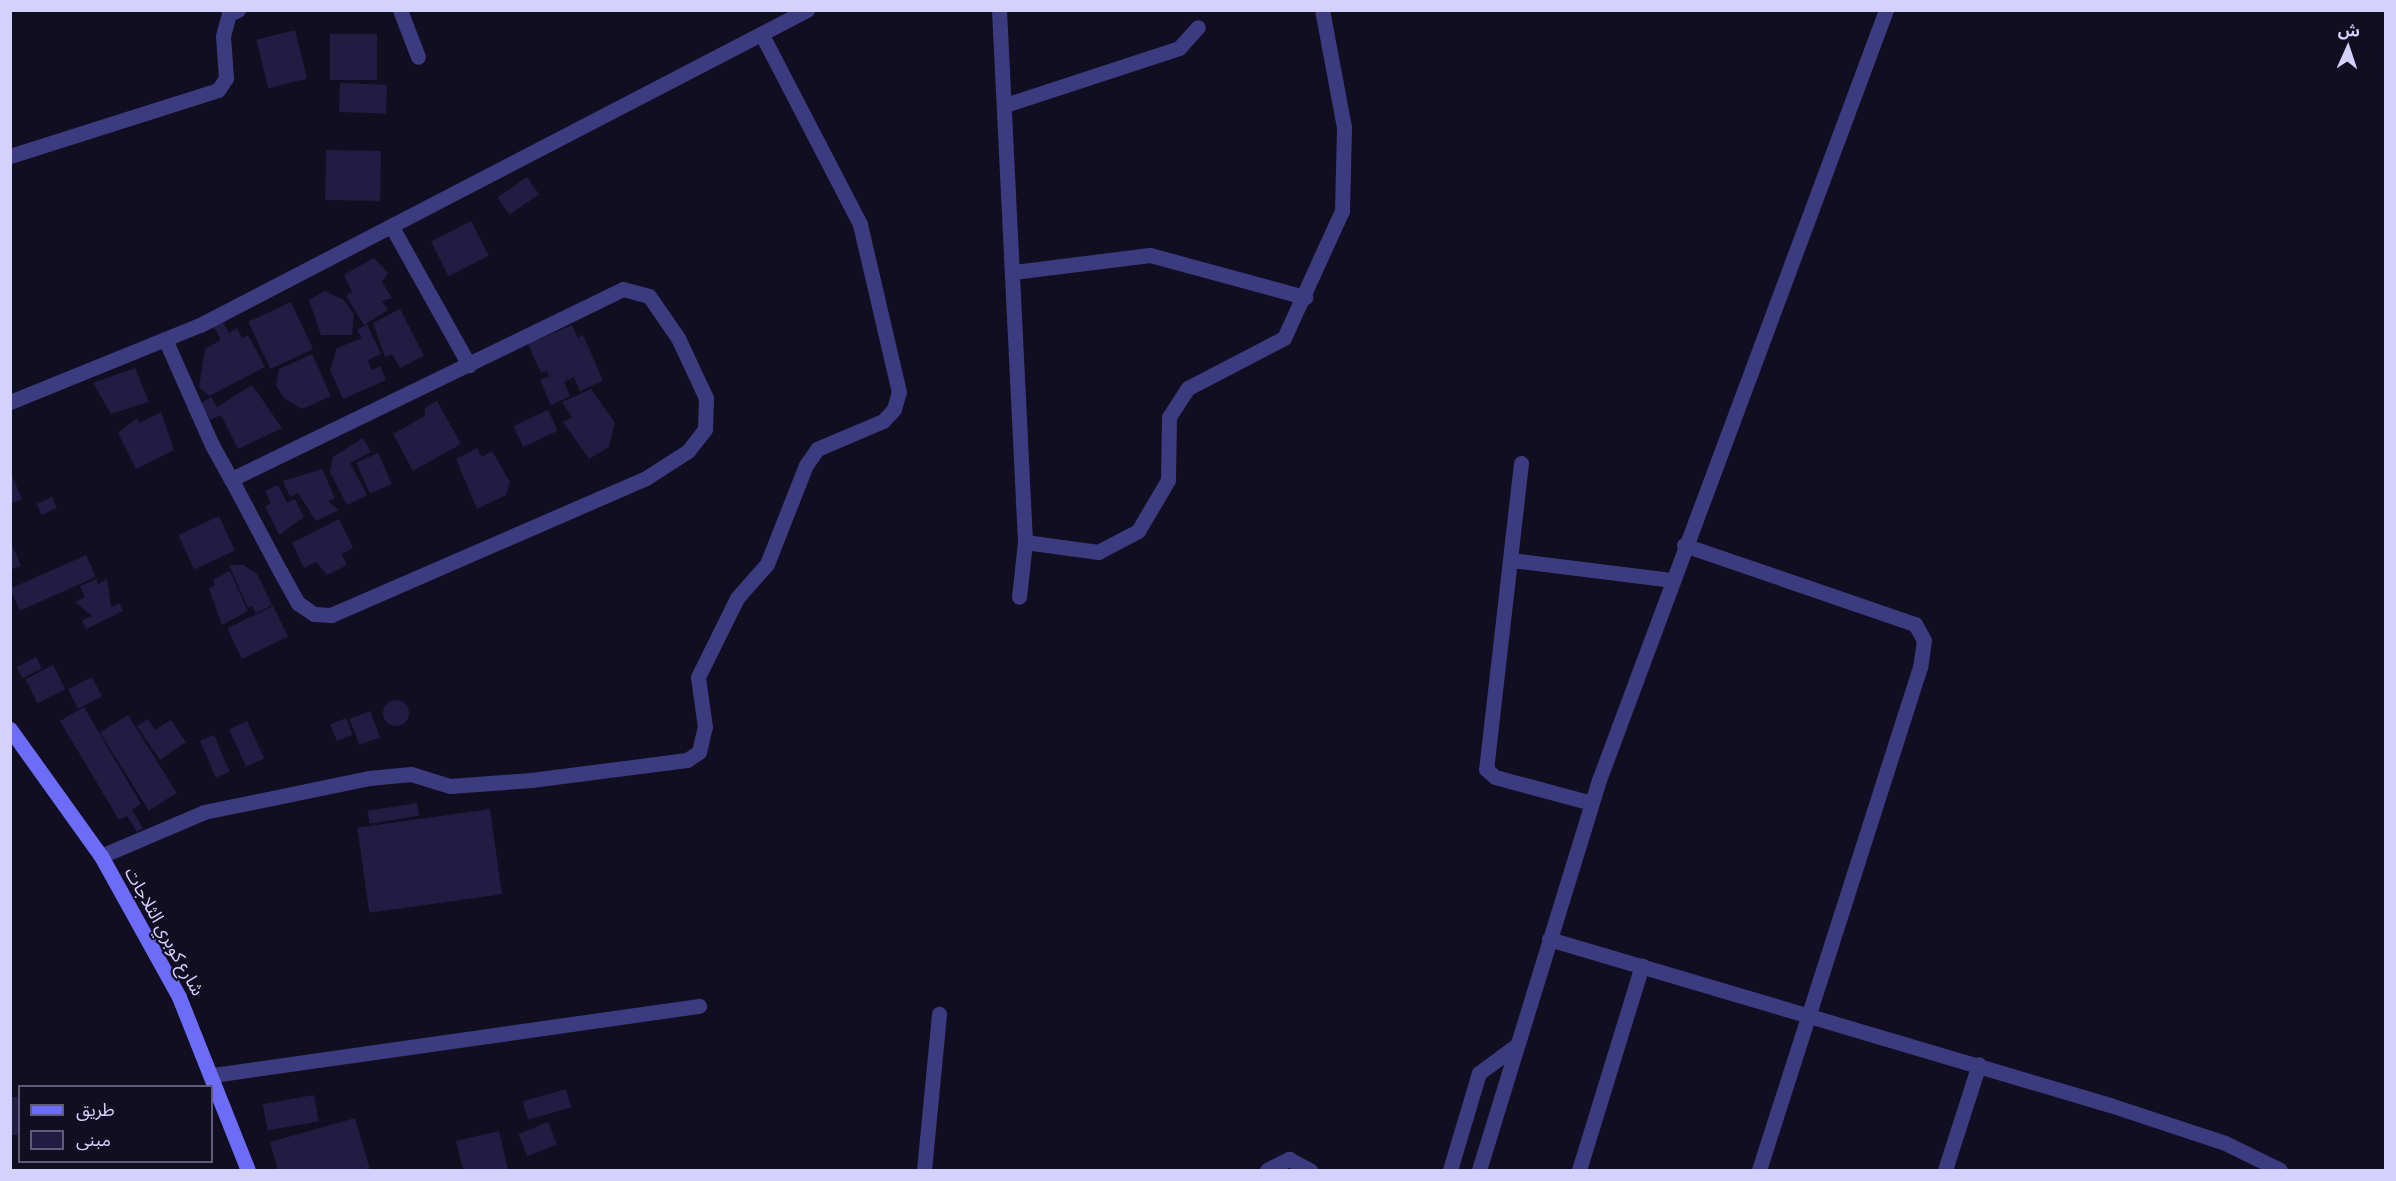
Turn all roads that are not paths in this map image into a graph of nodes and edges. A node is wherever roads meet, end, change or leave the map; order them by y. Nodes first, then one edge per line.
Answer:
1 (238, 10) edge
2 (400, 10) edge
3 (807, 10) edge
4 (999, 10) edge
5 (1322, 10) edge
6 (1886, 10) edge
7 (1198, 27) dead end
8 (762, 35) junction
9 (418, 57) dead end
10 (1005, 105) junction
11 (10, 156) edge
12 (393, 229) junction
13 (1013, 272) junction
14 (1305, 297) junction
15 (165, 339) junction
16 (469, 365) junction
17 (10, 402) edge
18 (1521, 463) dead end
19 (231, 479) junction
20 (1025, 542) junction
21 (1684, 545) junction
22 (1511, 560) junction
23 (1671, 580) junction
24 (1019, 597) dead end
25 (10, 729) edge
26 (1592, 803) junction
27 (101, 856) junction
28 (1549, 939) junction
29 (1642, 965) junction
30 (699, 1006) dead end
31 (1810, 1013) junction
32 (939, 1014) dead end
33 (1517, 1045) junction
34 (1979, 1064) junction
35 (213, 1075) junction
36 (248, 1170) edge
37 (924, 1170) edge
38 (1267, 1170) edge
39 (1310, 1170) edge
40 (1450, 1170) edge
41 (1479, 1170) edge
42 (1578, 1170) edge
43 (1759, 1170) edge
44 (1945, 1170) edge
45 (2280, 1170) edge

1 - 11 street
2 - 9 street
3 - 8 street
4 - 10 street
5 - 14 street
6 - 21 street
7 - 10 street
8 - 12 street
8 - 27 street
10 - 13 street
12 - 15 street
12 - 16 street
13 - 14 street
13 - 20 street
14 - 20 street
15 - 17 street
15 - 19 street
16 - 19 street
16 - 19 street
18 - 22 street
20 - 24 street
21 - 23 street
21 - 31 street
22 - 23 street
22 - 26 street
23 - 26 street
25 - 27 main road, شارع كوبري الثلاجات
26 - 28 street
27 - 35 main road, شارع كوبري الثلاجات
28 - 29 street
28 - 33 street
29 - 31 street
29 - 42 street
30 - 35 street
31 - 34 street
31 - 43 street
32 - 37 street
33 - 40 street
33 - 41 street
34 - 44 street
34 - 45 street
35 - 36 main road, شارع كوبري الثلاجات
38 - 39 street

